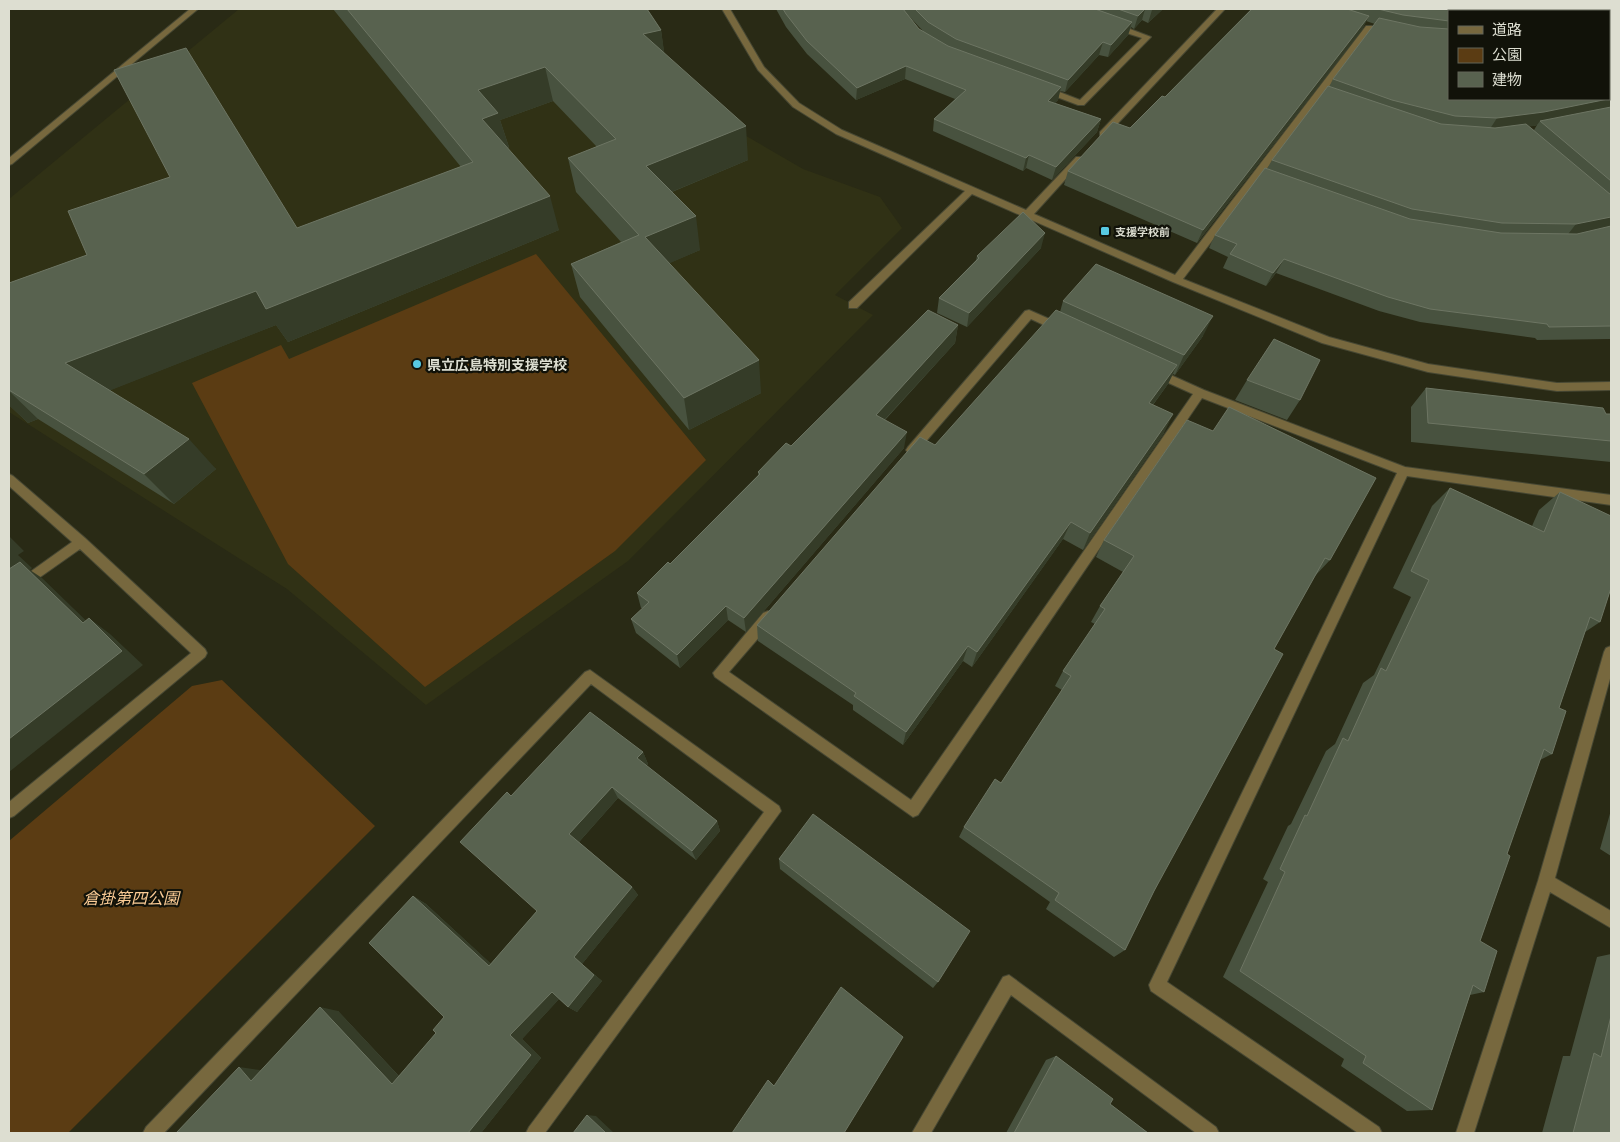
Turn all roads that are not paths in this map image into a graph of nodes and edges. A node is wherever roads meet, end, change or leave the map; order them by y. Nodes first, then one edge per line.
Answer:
1 (194, 9) edge
2 (726, 9) edge
3 (1221, 9) edge
4 (1102, 22) edge
5 (1369, 28) edge
6 (1034, 86) edge
7 (1093, 144) edge
8 (1087, 151) edge
9 (9, 162) edge
10 (971, 190) junction
11 (1028, 214) junction
12 (1177, 280) junction
13 (853, 305) dead end
14 (1074, 335) edge
15 (1146, 368) edge
16 (1611, 386) edge
17 (1200, 393) junction
18 (907, 456) edge
19 (1404, 470) junction
20 (9, 479) edge
21 (1611, 500) edge
22 (81, 542) junction
23 (9, 594) edge
24 (778, 606) edge
25 (1611, 652) edge
26 (9, 811) edge
27 (1546, 881) junction
28 (1611, 920) edge
29 (152, 1133) edge
30 (535, 1133) edge
31 (921, 1133) edge
32 (1210, 1133) edge
33 (1373, 1133) edge
34 (1465, 1133) edge

1 - 9 street
2 - 10 street
3 - 7 street
4 - 6 street
5 - 12 street
8 - 11 street
10 - 11 street
10 - 13 street
11 - 12 street
12 - 16 street
14 - 18 street
15 - 17 street
17 - 19 street
17 - 24 street
19 - 21 street
19 - 33 street
20 - 22 street
22 - 23 street
22 - 26 street
25 - 27 street
27 - 28 street
27 - 34 street
29 - 30 street
31 - 32 street

